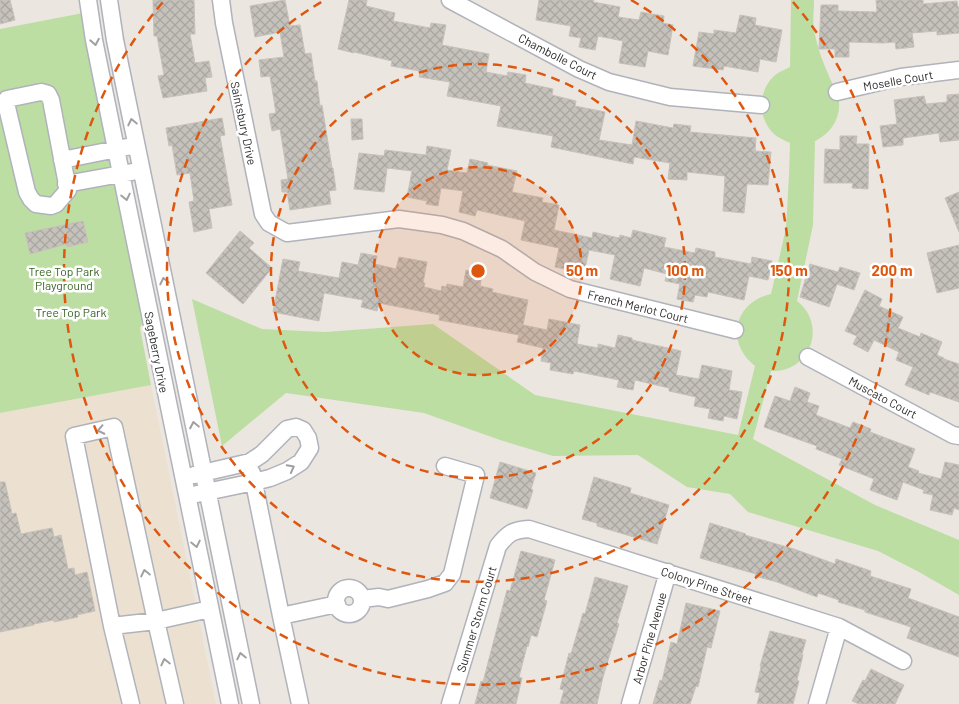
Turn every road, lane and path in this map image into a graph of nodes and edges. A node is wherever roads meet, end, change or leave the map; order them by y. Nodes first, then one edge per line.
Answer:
1 (88, 0) edge
2 (109, 0) edge
3 (221, 0) edge
4 (450, 0) edge
5 (959, 70) edge
6 (837, 92) dead end
7 (761, 105) dead end
8 (136, 145) junction
9 (116, 149) junction
10 (62, 160) junction
11 (142, 170) junction
12 (121, 174) junction
13 (66, 184) junction
14 (287, 233) joint
15 (735, 330) dead end
16 (808, 357) dead end
17 (959, 436) edge
18 (250, 462) junction
19 (445, 466) dead end
20 (203, 473) junction
21 (182, 478) junction
22 (254, 482) junction
23 (207, 492) junction
24 (186, 496) junction
25 (506, 536) joint
26 (668, 572) junction
27 (210, 609) junction
28 (281, 616) junction
29 (156, 621) junction
30 (112, 626) junction
31 (839, 627) junction
32 (903, 661) dead end
33 (131, 704) edge
34 (175, 704) edge
35 (230, 704) edge
36 (250, 704) edge
37 (300, 704) edge
38 (450, 704) edge
39 (630, 704) edge
40 (817, 704) edge

1 -> 9 street, Sageberry Drive
8 -> 2 street, Sageberry Drive
3 - 14 street, Saintsbury Drive
4 - 7 street, Chambolle Court
5 - 6 street, Moselle Court
8 - 9 street
8 - 11 street, Sageberry Drive
9 - 10 street
9 - 12 street, Sageberry Drive
10 - 13 street
10 - 13 street
11 - 12 street
20 -> 11 street, Sageberry Drive
12 - 13 street
12 -> 21 street, Sageberry Drive
14 - 15 street, French Merlot Court
16 - 17 street, Muscato Court
18 - 20 street
18 - 22 street
22 -> 18 street
19 - 28 street
20 - 21 street
20 - 23 street, Sageberry Drive
21 - 24 street, Sageberry Drive
22 - 23 street
22 - 28 street
23 - 24 street
36 -> 23 street, Sageberry Drive
24 -> 27 street, Sageberry Drive
25 - 26 street, Colony Pine Street
25 - 38 street, Summer Storm Court
26 - 31 street, Colony Pine Street
26 - 39 street, Arbor Pine Avenue
27 - 29 street
27 - 35 street, Sageberry Drive
28 - 37 street
29 - 30 street
29 -> 30 street
34 -> 29 street
30 - 33 street
31 - 32 street, Colony Pine Street
31 - 40 street

